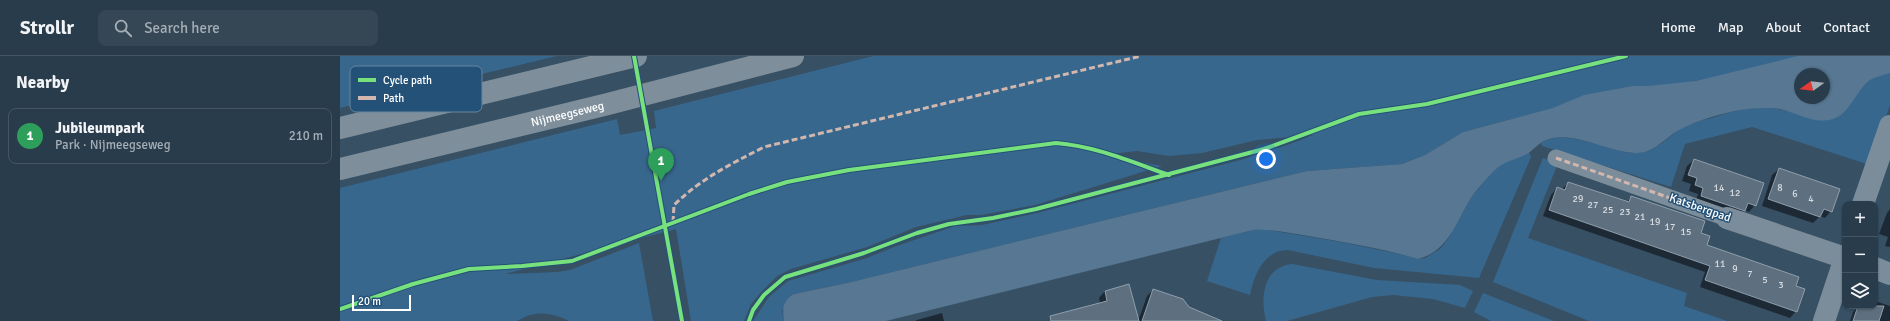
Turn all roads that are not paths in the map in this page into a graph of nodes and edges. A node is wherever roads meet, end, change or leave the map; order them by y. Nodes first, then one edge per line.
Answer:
1 (636, 56) edge
2 (794, 56) edge
3 (482, 93) edge
4 (406, 112) edge
5 (1890, 126) edge
6 (340, 128) edge
7 (1556, 158) dead end
8 (340, 169) edge
9 (1864, 201) edge
10 (1727, 218) joint
11 (1842, 257) edge
12 (1842, 267) edge
13 (1878, 269) edge
14 (1890, 274) edge
15 (1824, 321) edge

1 - 3 highway
2 - 8 highway, Nijmeegseweg
4 - 6 highway
5 - 9 street
7 - 10 street, Katsbergpad
10 - 11 street, Katsbergpad
12 - 15 street
13 - 14 street

